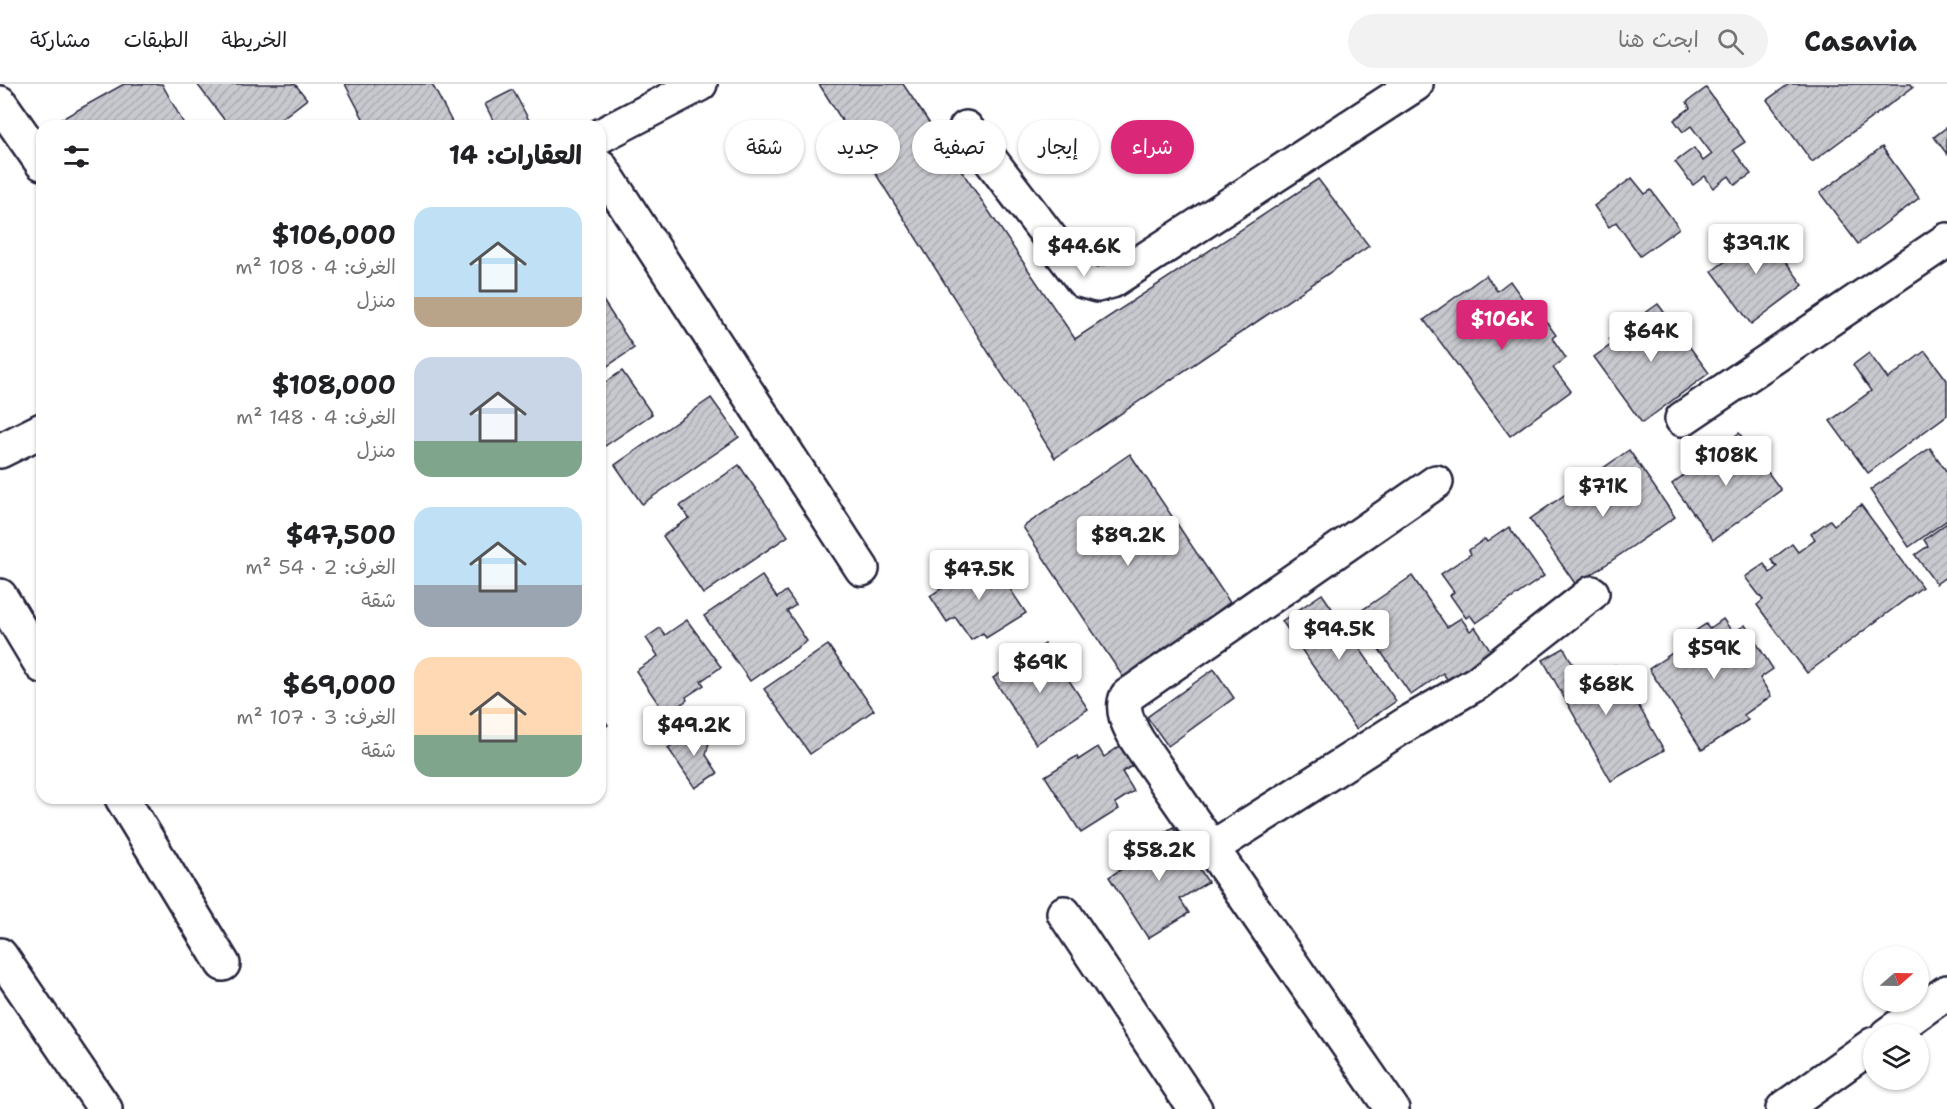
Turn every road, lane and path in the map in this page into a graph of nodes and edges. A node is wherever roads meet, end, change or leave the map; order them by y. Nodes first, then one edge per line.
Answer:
1 (700, 84) edge
2 (1416, 84) edge
3 (0, 103) edge
4 (606, 133) edge
5 (36, 154) edge
6 (1001, 174) edge
7 (606, 175) edge
8 (1947, 240) edge
9 (1682, 419) dead end
10 (36, 433) edge
11 (0, 451) edge
12 (1436, 482) dead end
13 (862, 569) dead end
14 (1592, 592) dead end
15 (0, 596) edge
16 (36, 656) edge
17 (127, 804) edge
18 (1212, 848) junction
19 (1064, 913) dead end
20 (0, 955) edge
21 (223, 964) dead end
22 (1947, 992) edge
23 (1902, 1024) edge
24 (1863, 1052) edge
25 (105, 1109) edge
26 (1195, 1109) edge
27 (1392, 1109) edge
28 (1783, 1109) edge

1 - 4 street
2 - 6 street
3 - 5 street
7 - 13 street
8 - 9 street
10 - 11 street
12 - 18 street
14 - 18 street
15 - 16 street
17 - 21 street
18 - 27 street
19 - 26 street
20 - 25 street
22 - 23 street
24 - 28 street

